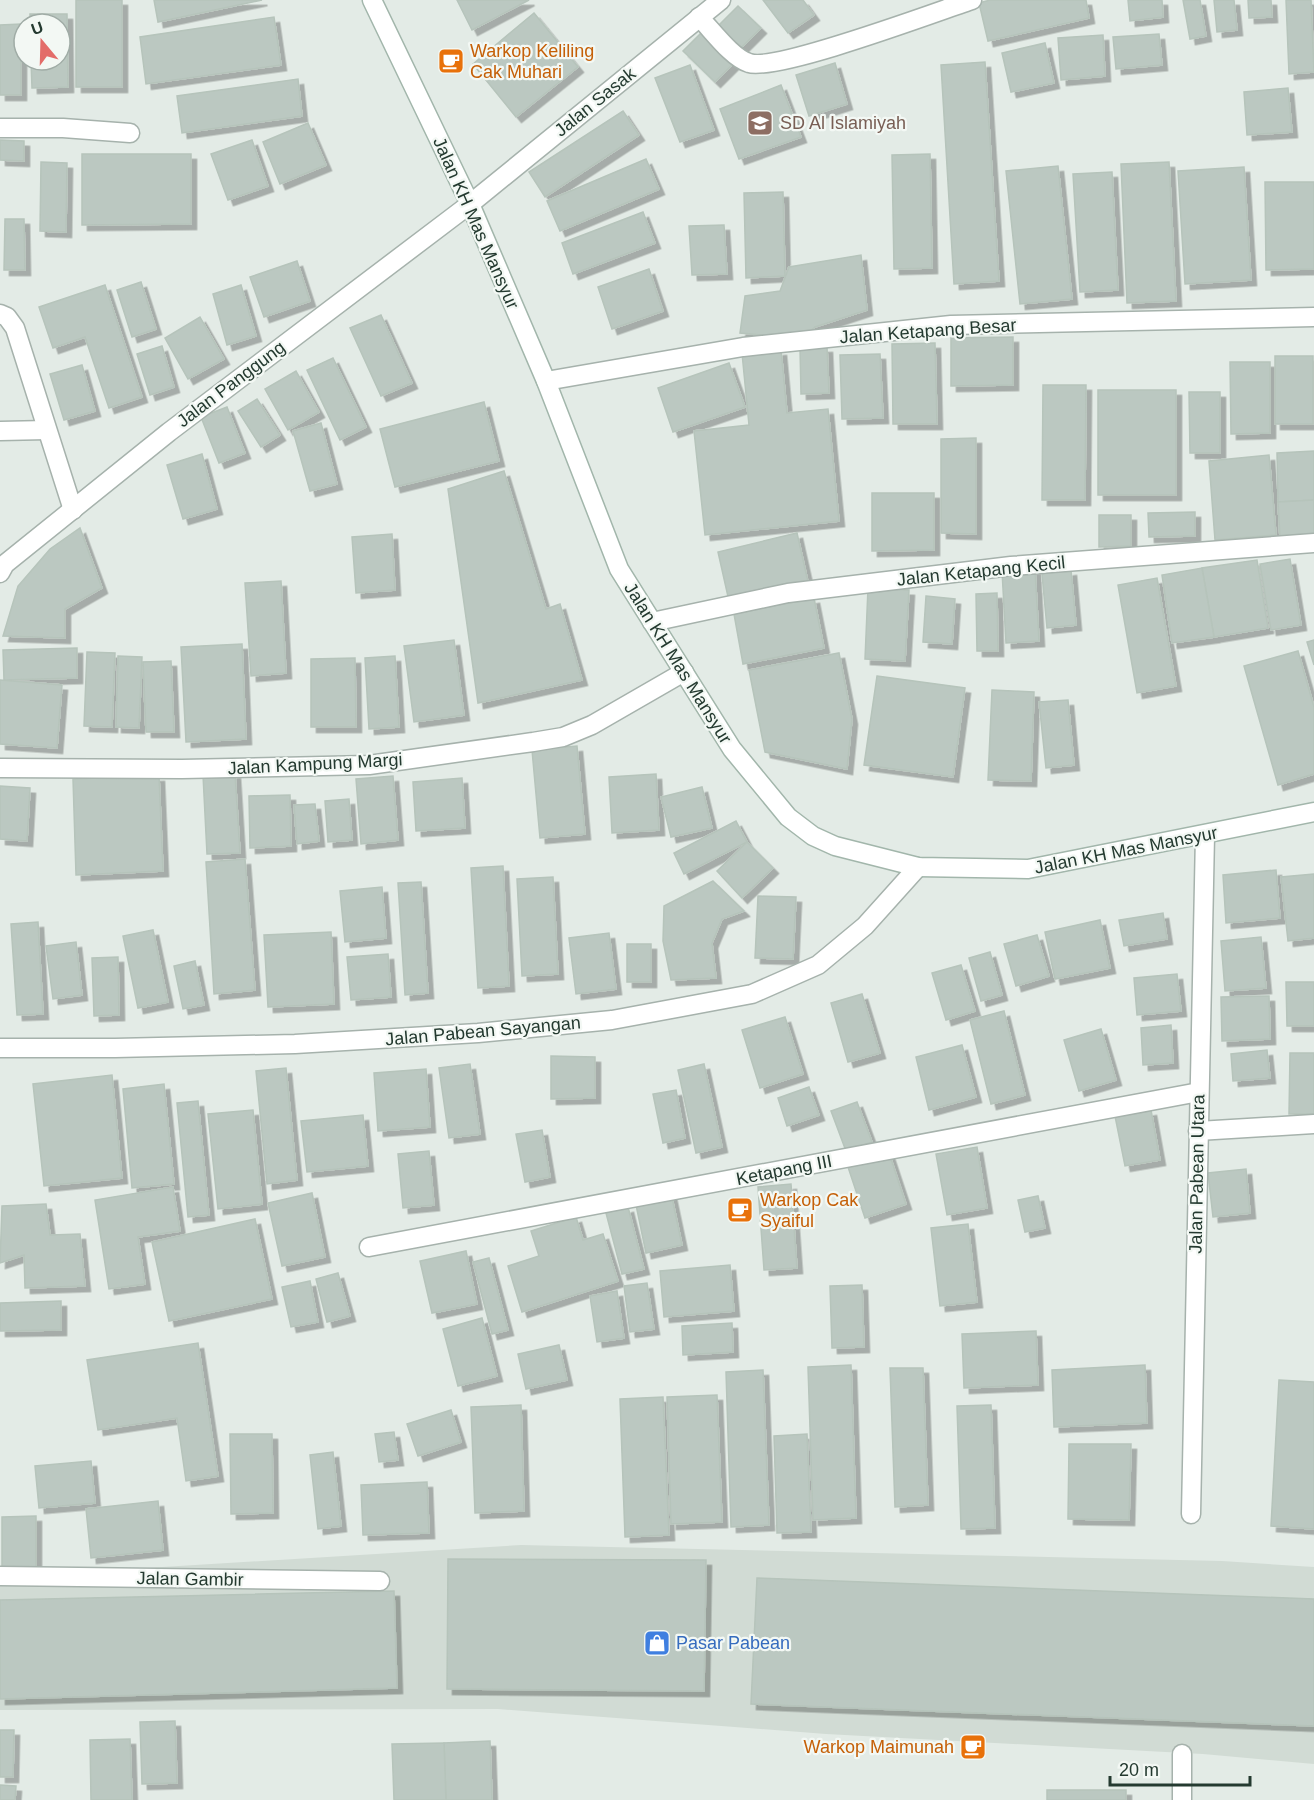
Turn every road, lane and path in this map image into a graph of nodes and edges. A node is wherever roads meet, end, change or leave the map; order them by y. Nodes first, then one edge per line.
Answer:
1 (372, 0) edge
2 (721, 0) edge
3 (972, 0) edge
4 (699, 17) junction
5 (0, 129) edge
6 (130, 133) dead end
7 (470, 204) junction
8 (0, 314) edge
9 (1314, 317) edge
10 (546, 381) junction
11 (47, 430) junction
12 (0, 431) edge
13 (73, 510) junction
14 (1314, 543) edge
15 (0, 573) edge
16 (652, 622) junction
17 (684, 672) junction
18 (0, 768) edge
19 (1314, 812) edge
20 (1205, 835) junction
21 (918, 867) junction
22 (0, 1048) edge
23 (1199, 1092) junction
24 (1314, 1124) edge
25 (1198, 1131) junction
26 (369, 1247) dead end
27 (1191, 1514) dead end
28 (0, 1576) edge
29 (380, 1581) dead end
30 (1182, 1754) dead end
31 (1182, 1800) edge

1 - 7 street, Jalan KH Mas Mansyur
2 - 4 street, Jalan Sasak
3 - 4 street
4 - 7 street, Jalan Sasak
5 - 6 street
7 - 10 street, Jalan KH Mas Mansyur
7 - 13 street, Jalan Panggung
8 - 11 street
9 - 10 street, Jalan Ketapang Besar
10 - 16 street, Jalan KH Mas Mansyur
11 - 12 street
11 - 13 street
13 - 15 street, Jalan Panggung
14 - 16 street, Jalan Ketapang Kecil
16 - 17 street, Jalan KH Mas Mansyur
17 - 18 street, Jalan Kampung Margi
17 - 21 street, Jalan KH Mas Mansyur
19 - 20 street, Jalan KH Mas Mansyur
20 - 21 street, Jalan KH Mas Mansyur
20 - 23 street, Jalan Pabean Utara
21 - 22 street, Jalan Pabean Sayangan
23 - 25 street, Jalan Pabean Utara
23 - 26 street, Ketapang III
24 - 25 street
25 - 27 street, Jalan Pabean Utara
28 - 29 street, Jalan Gambir
30 - 31 street

